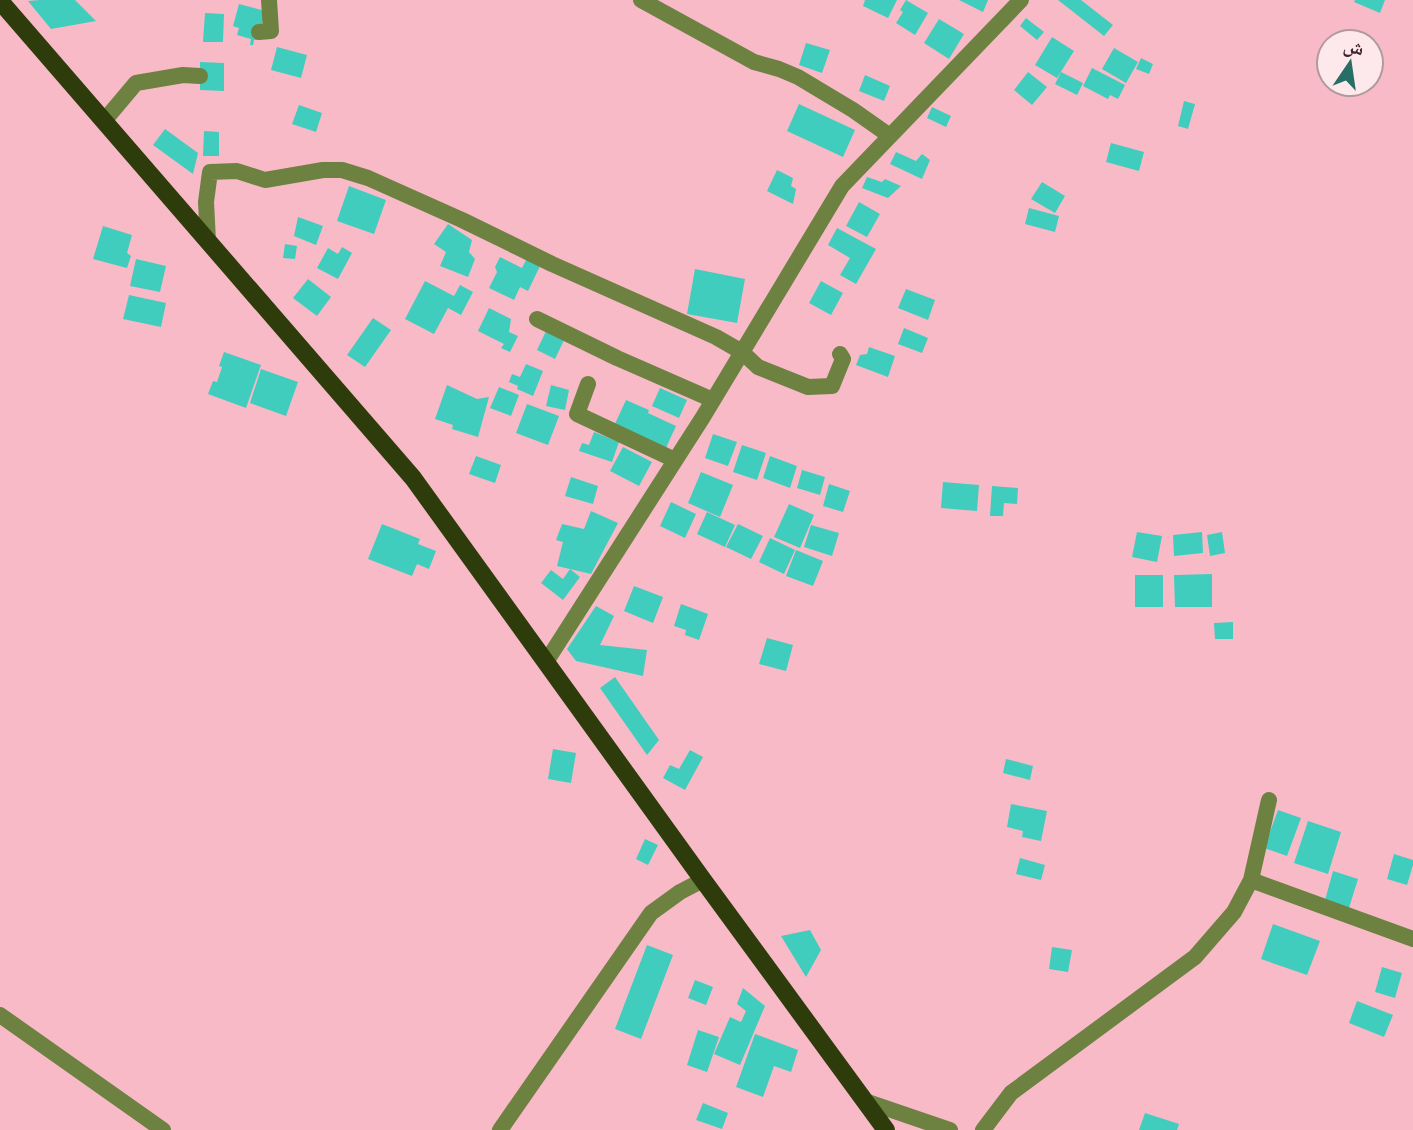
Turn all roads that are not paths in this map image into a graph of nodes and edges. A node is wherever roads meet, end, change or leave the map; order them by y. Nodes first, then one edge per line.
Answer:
1 (270, 0) edge
2 (641, 0) edge
3 (1021, 0) edge
4 (0, 1) edge
5 (260, 32) dead end
6 (200, 76) dead end
7 (104, 121) junction
8 (890, 136) junction
9 (208, 241) junction
10 (537, 319) dead end
11 (742, 352) junction
12 (840, 354) dead end
13 (587, 384) dead end
14 (713, 400) junction
15 (675, 460) junction
16 (546, 662) junction
17 (1269, 800) dead end
18 (703, 880) junction
19 (1251, 880) junction
20 (1413, 939) edge
21 (0, 1014) edge
22 (865, 1101) junction
23 (163, 1130) edge
24 (500, 1130) edge
25 (886, 1130) edge
26 (950, 1130) edge
27 (983, 1130) edge

1 - 5 street
2 - 8 street
3 - 8 street
4 - 7 main road
6 - 7 street
7 - 9 main road
8 - 11 street
9 - 11 street
9 - 16 main road
10 - 14 street
11 - 12 street
11 - 14 street
13 - 15 street
14 - 15 street
15 - 16 street
16 - 18 main road
17 - 19 street
18 - 22 main road
18 - 24 street
19 - 20 street
19 - 27 street
21 - 23 street
22 - 25 main road
22 - 26 street

